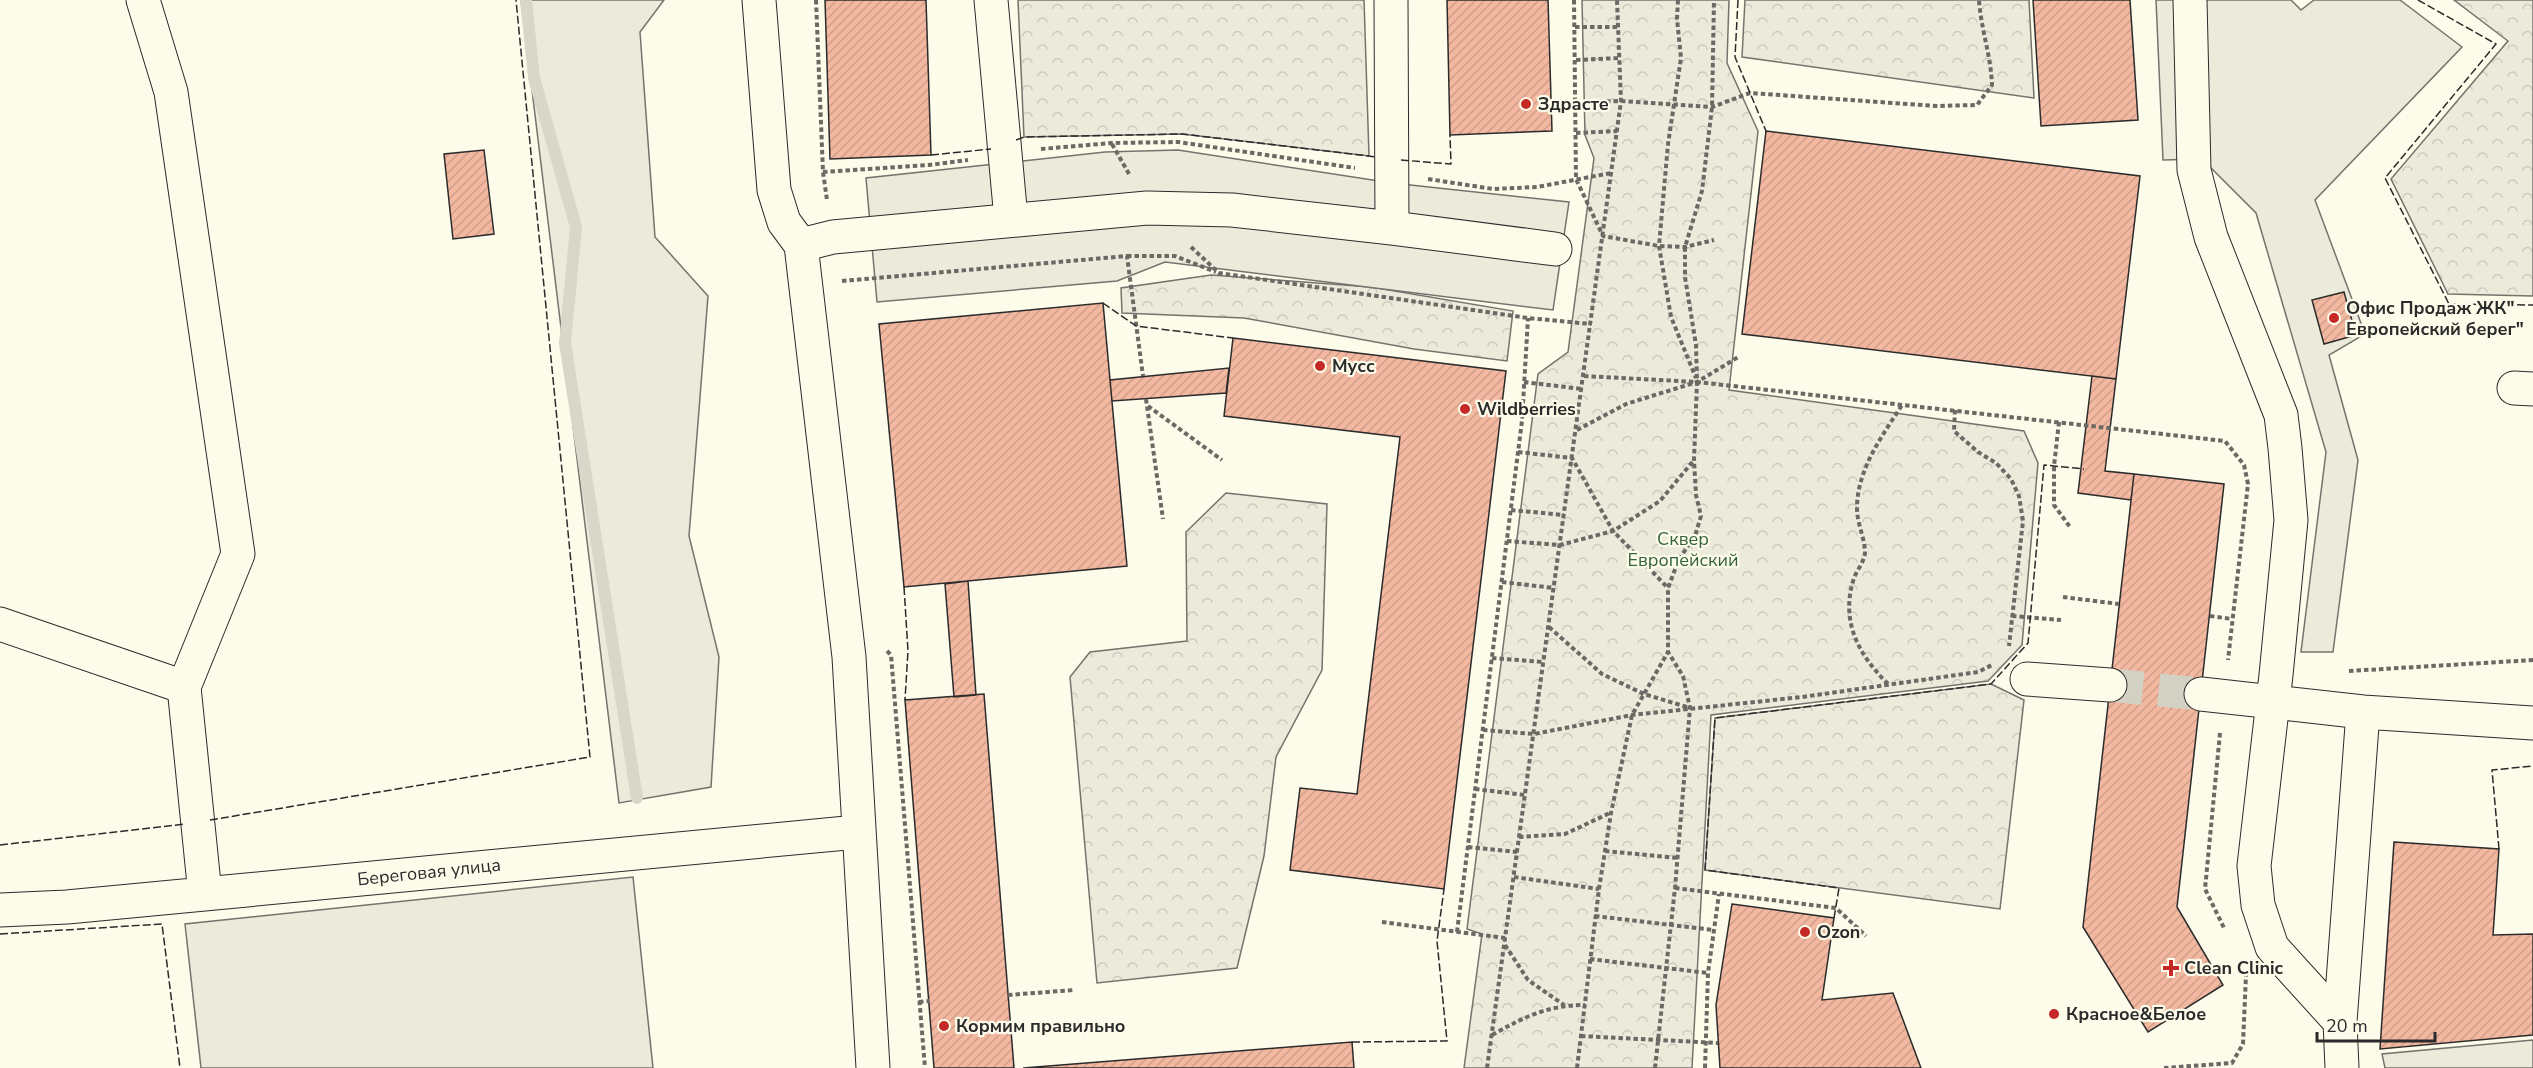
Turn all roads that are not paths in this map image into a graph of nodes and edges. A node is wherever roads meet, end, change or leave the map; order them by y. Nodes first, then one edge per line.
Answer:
1 (143, 0) edge
2 (759, 0) edge
3 (991, 0) edge
4 (1391, 0) edge
5 (2190, 0) edge
6 (1011, 219) junction
7 (1392, 228) junction
8 (801, 245) junction
9 (1555, 249) dead end
10 (0, 624) edge
11 (2027, 679) dead end
12 (2110, 685) tunnel mouth
13 (184, 687) junction
14 (2201, 694) tunnel mouth
15 (2273, 701) junction
16 (2362, 711) junction
17 (2533, 723) edge
18 (857, 832) junction
19 (206, 894) junction
20 (0, 910) edge
21 (2340, 1022) junction
22 (873, 1068) edge
23 (2342, 1068) edge

1 - 13 street
2 - 8 street
3 - 6 street
4 - 7 street
5 - 15 street
6 - 7 street
6 - 8 street
7 - 9 street
8 - 18 street
10 - 13 street
11 - 12 street
13 - 19 street
14 - 15 street
15 - 16 street
15 - 21 street
16 - 17 street
16 - 21 street
18 - 19 street, Береговая улица
18 - 22 street
19 - 20 street, Береговая улица
21 - 23 street

